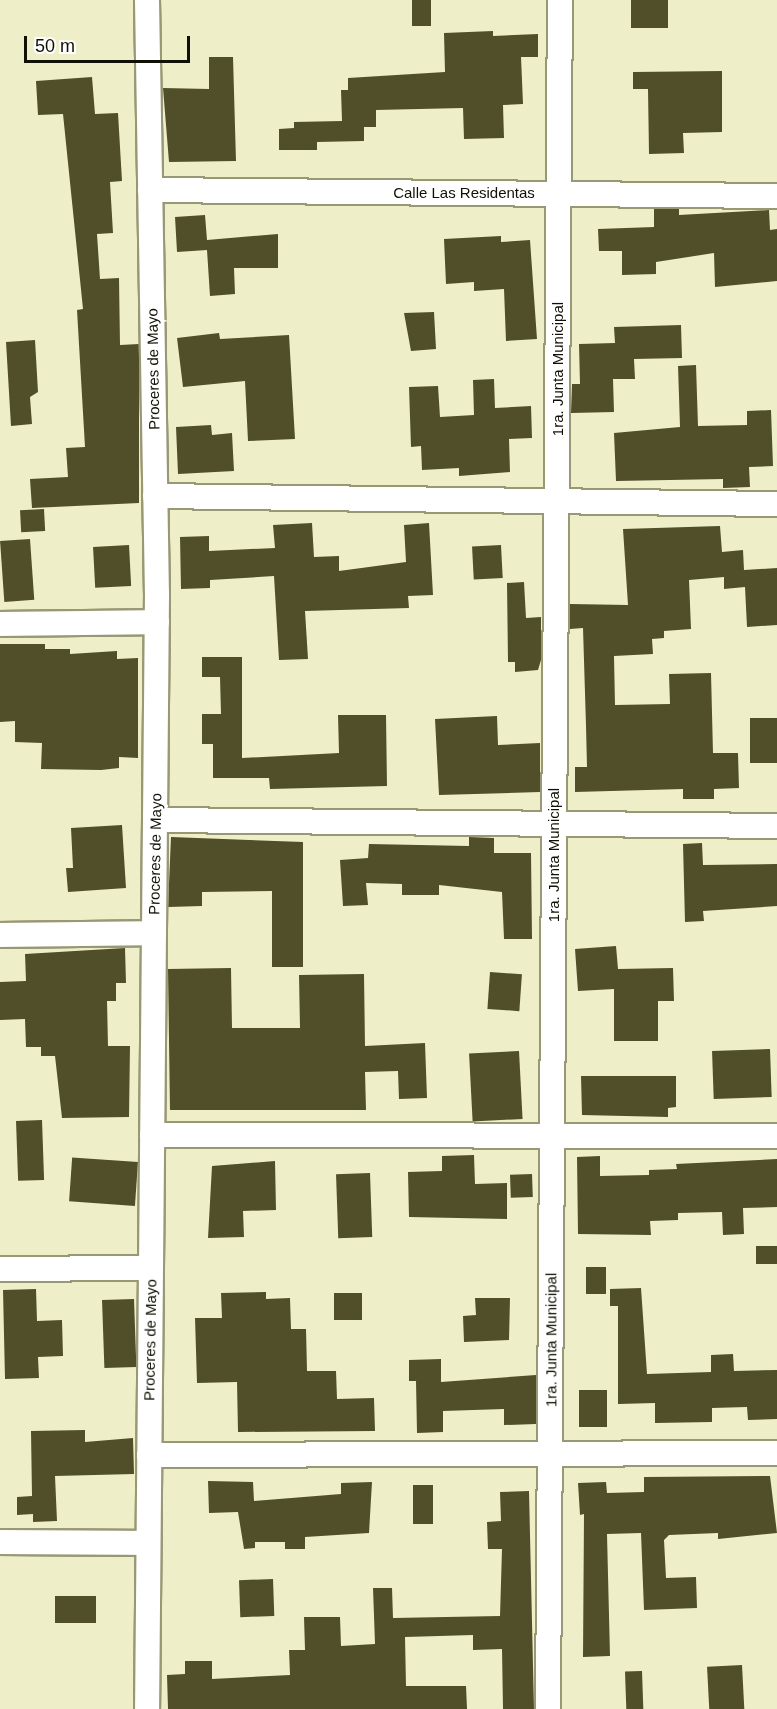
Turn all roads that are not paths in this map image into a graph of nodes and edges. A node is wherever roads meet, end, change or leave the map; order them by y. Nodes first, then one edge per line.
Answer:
1 (147, 0) edge
2 (560, 0) edge
3 (150, 190) junction
4 (559, 193) junction
5 (777, 196) edge
6 (155, 496) junction
7 (557, 501) junction
8 (777, 504) edge
9 (157, 622) junction
10 (0, 624) edge
11 (155, 820) junction
12 (554, 824) junction
13 (777, 826) edge
14 (154, 933) junction
15 (0, 935) edge
16 (152, 1135) junction
17 (552, 1136) junction
18 (777, 1136) edge
19 (151, 1268) junction
20 (0, 1269) edge
21 (550, 1453) junction
22 (777, 1453) edge
23 (149, 1455) junction
24 (0, 1542) edge
25 (148, 1543) junction
26 (147, 1709) edge
27 (548, 1709) edge

1 - 3 street, Proceres de Mayo
2 - 4 street, 1ra. Junta Municipal
3 - 4 street, Calle Las Residentas
3 - 6 street, Proceres de Mayo
4 - 5 street, Calle Las Residentas
4 - 7 street, 1ra. Junta Municipal
6 - 7 street
6 - 9 street, Proceres de Mayo
7 - 8 street
7 - 12 street, 1ra. Junta Municipal
9 - 10 street
9 - 11 street, Proceres de Mayo
11 - 12 street
11 - 14 street, Proceres de Mayo
12 - 13 street
12 - 17 street, 1ra. Junta Municipal
14 - 15 street
14 - 16 street, Proceres de Mayo
16 - 17 street
16 - 19 street, Proceres de Mayo
17 - 18 street
17 - 21 street, 1ra. Junta Municipal
19 - 20 street
19 - 23 street, Proceres de Mayo
21 - 22 street
21 - 23 street
21 - 27 street, 1ra. Junta Municipal
23 - 25 street, Proceres de Mayo
24 - 25 street
25 - 26 street, Proceres de Mayo

